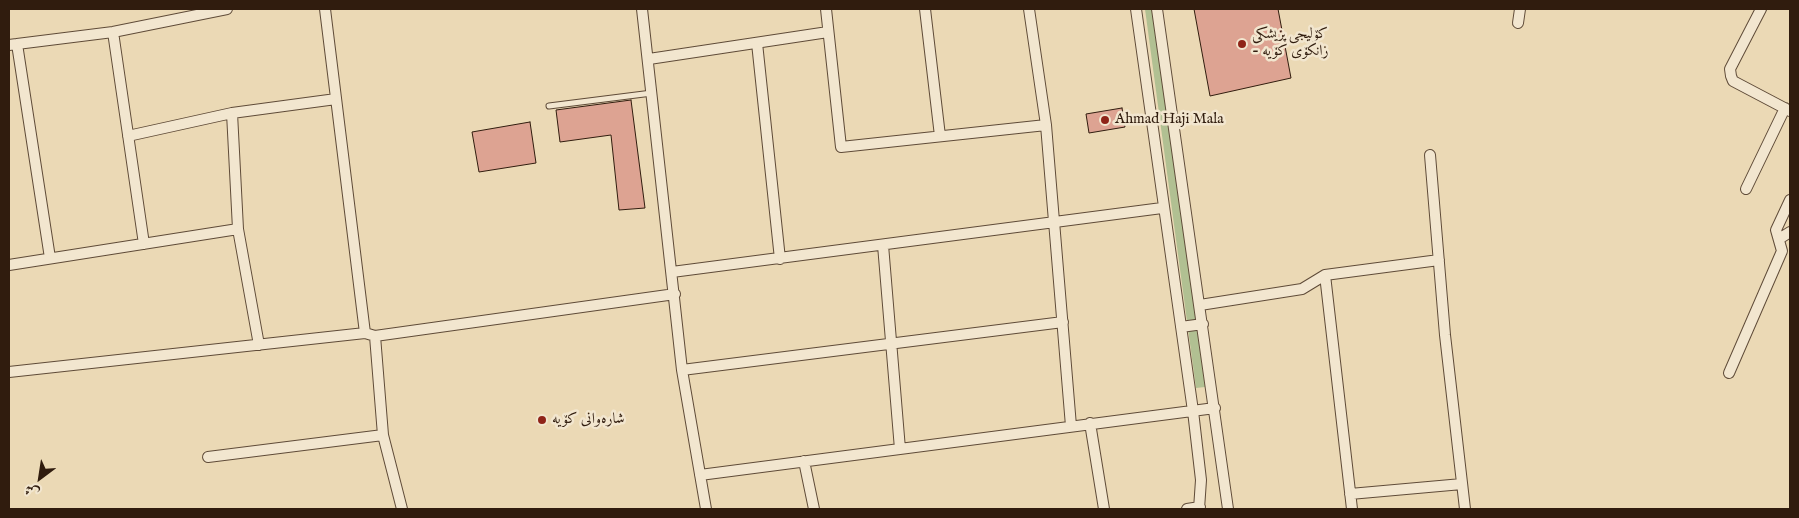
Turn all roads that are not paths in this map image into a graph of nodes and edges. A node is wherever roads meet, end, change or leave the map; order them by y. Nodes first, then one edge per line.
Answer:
1 (228, 9) edge
2 (325, 9) edge
3 (642, 9) edge
4 (826, 9) edge
5 (925, 9) edge
6 (1028, 9) edge
7 (1136, 9) edge
8 (1157, 9) edge
9 (1520, 9) edge
10 (1761, 9) edge
11 (1518, 23) dead end
12 (112, 32) junction
13 (828, 32) junction
14 (757, 43) junction
15 (13, 45) edge
16 (649, 59) junction
17 (652, 93) junction
18 (336, 100) junction
19 (549, 106) dead end
20 (1788, 110) edge
21 (232, 113) junction
22 (1046, 125) junction
23 (128, 136) junction
24 (940, 136) junction
25 (1430, 155) dead end
26 (1746, 189) dead end
27 (1790, 200) edge
28 (1162, 208) junction
29 (1054, 222) junction
30 (238, 229) junction
31 (1790, 232) edge
32 (1779, 239) junction
33 (144, 244) junction
34 (883, 245) junction
35 (50, 258) junction
36 (780, 259) junction
37 (1439, 260) junction
38 (9, 265) edge
39 (672, 272) junction
40 (1325, 275) junction
41 (674, 294) junction
42 (1200, 305) junction
43 (1063, 322) junction
44 (1203, 324) junction
45 (1180, 327) junction
46 (370, 334) junction
47 (891, 344) junction
48 (259, 345) junction
49 (682, 370) junction
50 (9, 372) edge
51 (1730, 373) dead end
52 (1215, 408) junction
53 (1193, 411) junction
54 (1090, 424) junction
55 (1072, 426) junction
56 (383, 435) junction
57 (900, 449) junction
58 (208, 456) dead end
59 (804, 462) junction
60 (700, 475) junction
61 (1462, 484) junction
62 (1350, 494) junction
63 (1200, 508) edge
64 (402, 509) edge
65 (706, 509) edge
66 (814, 509) edge
67 (1104, 509) edge
68 (1187, 509) edge
69 (1228, 509) edge
70 (1352, 509) edge
71 (1465, 509) edge

1 - 12 street
2 - 18 street
3 - 16 street
4 - 13 street
5 - 24 street
6 - 22 street
7 - 28 street
8 - 42 street
9 - 11 street
10 - 20 street
12 - 15 street
12 - 23 street
13 - 14 street
13 - 24 street
14 - 16 street
14 - 36 street
15 - 35 street
16 - 17 street
17 - 19 lane
17 - 39 street
18 - 21 street
18 - 46 street
20 - 26 street
21 - 23 street
21 - 30 street
22 - 24 street
22 - 29 street
23 - 33 street
25 - 37 street
27 - 32 street
28 - 29 street
28 - 45 street
29 - 34 street
29 - 43 street
30 - 33 street
30 - 48 street
31 - 32 street
32 - 51 street
33 - 35 street
34 - 36 street
34 - 47 street
35 - 38 street
36 - 39 street
37 - 40 street
37 - 61 street
39 - 41 street
40 - 42 street
40 - 62 street
41 - 46 street
41 - 49 street
42 - 44 street
43 - 47 street
43 - 55 street
44 - 45 street
44 - 52 street
45 - 53 street
46 - 48 street
46 - 56 street
47 - 49 street
47 - 57 street
48 - 50 street
49 - 60 street
52 - 53 street
52 - 69 street
53 - 54 street
53 - 63 street
54 - 55 street
54 - 67 street
55 - 57 street
56 - 58 street
56 - 64 street
57 - 59 street
59 - 60 street
59 - 66 street
60 - 65 street
61 - 62 street
61 - 71 street
62 - 70 street
63 - 68 street

